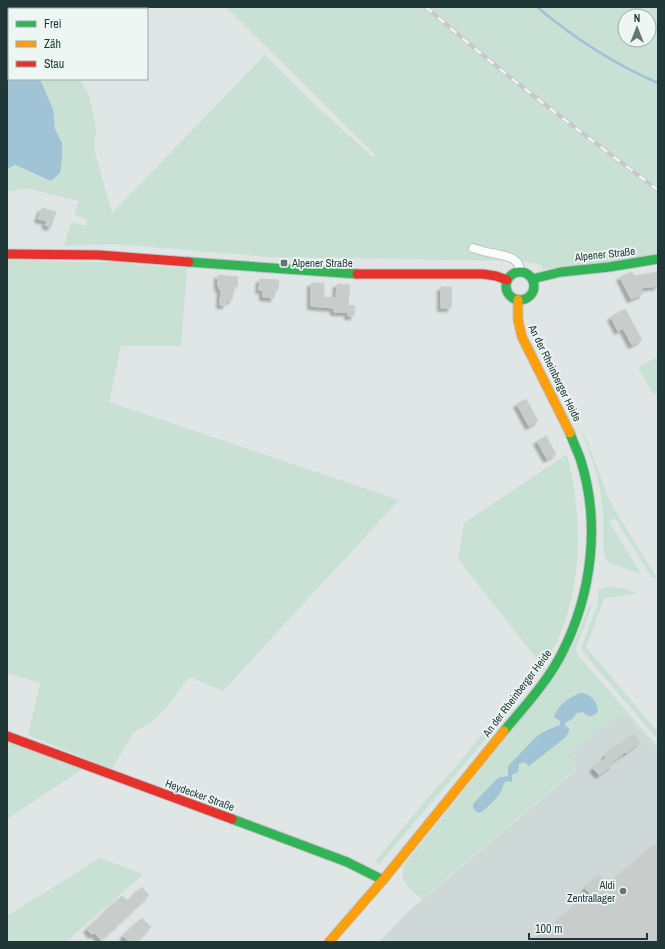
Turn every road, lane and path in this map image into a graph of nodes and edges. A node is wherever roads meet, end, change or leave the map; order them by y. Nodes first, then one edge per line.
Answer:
1 (473, 248) dead end
2 (7, 254) edge
3 (658, 259) edge
4 (520, 272) junction
5 (532, 279) junction
6 (508, 280) junction
7 (518, 300) junction
8 (7, 736) edge
9 (383, 880) junction
10 (329, 942) edge

1 - 4 street
2 - 6 street
3 - 5 street, Alpener Straße
4 - 5 street
4 - 6 street
5 - 7 street
6 - 7 street
7 - 9 street, An der Rheinberger Heide
8 - 9 street, Heydecker Straße
9 - 10 street, An der Rheinberger Heide

